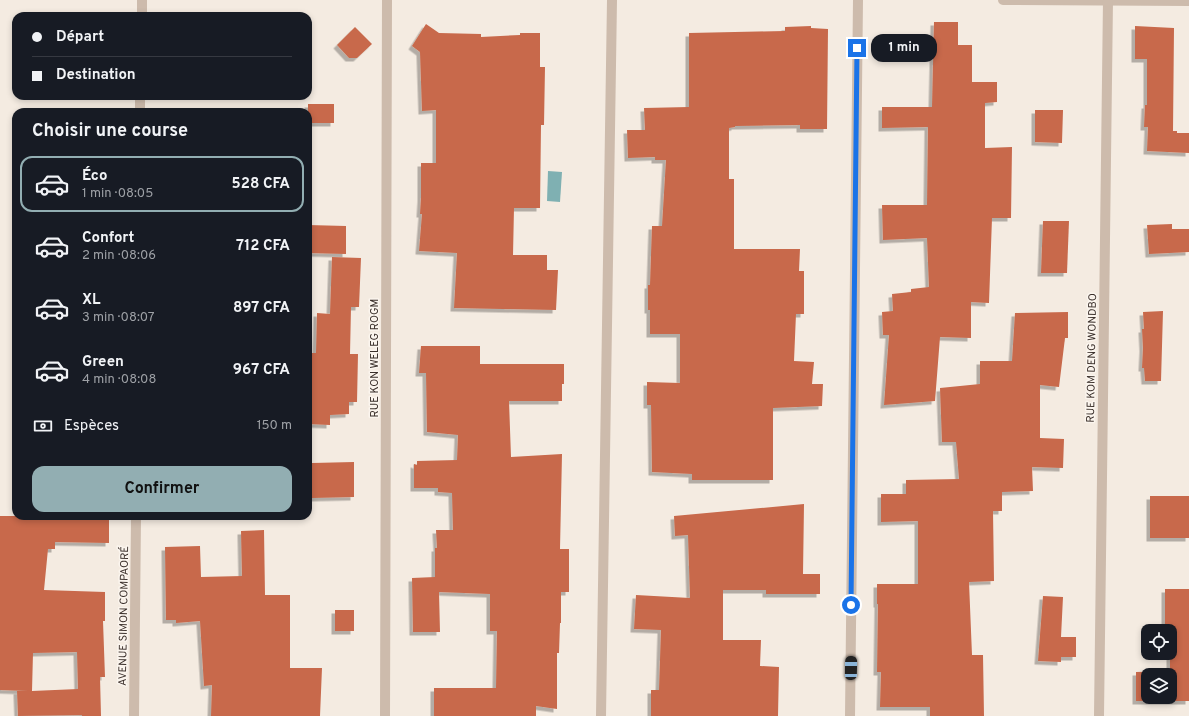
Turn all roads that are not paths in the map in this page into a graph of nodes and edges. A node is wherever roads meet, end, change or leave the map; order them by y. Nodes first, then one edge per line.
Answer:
1 (142, 0) edge
2 (387, 0) edge
3 (612, 0) edge
4 (858, 0) edge
5 (1003, 0) edge
6 (1108, 0) edge
7 (1189, 1) edge
8 (142, 12) edge
9 (136, 520) edge
10 (134, 716) edge
11 (385, 716) edge
12 (601, 716) edge
13 (850, 716) edge
14 (1099, 716) edge

1 - 8 street
2 - 11 street, RUE KON WELEG ROGM
3 - 12 street
4 - 13 street
5 - 6 street
6 - 7 street
6 - 14 street, RUE KOM DENG WONDBO
9 - 10 street, AVENUE SIMON COMPAORÉ

